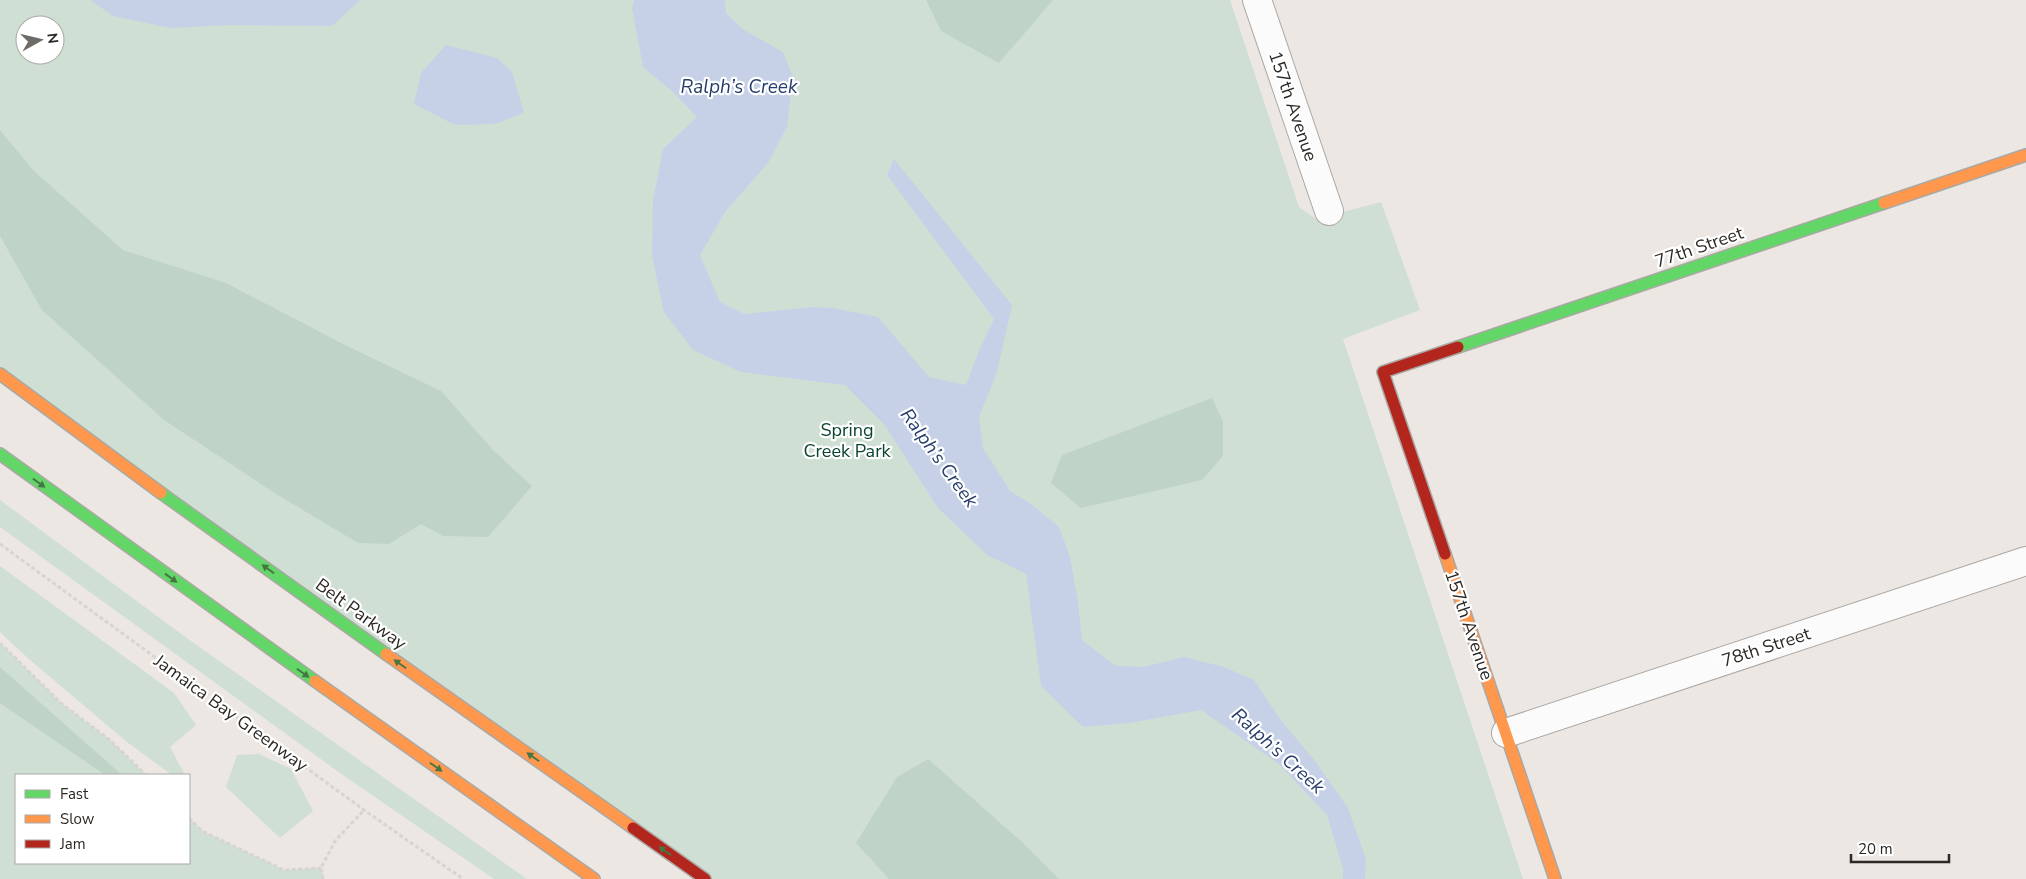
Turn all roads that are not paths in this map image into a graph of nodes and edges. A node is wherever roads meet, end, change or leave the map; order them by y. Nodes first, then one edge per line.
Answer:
1 (1265, 2) edge
2 (2026, 155) edge
3 (1329, 211) dead end
4 (1384, 372) joint
5 (0, 374) edge
6 (0, 454) edge
7 (2026, 561) edge
8 (1506, 733) junction
9 (594, 879) edge
10 (705, 879) edge
11 (1555, 879) edge

1 - 3 street, 157th Avenue
2 - 4 main road, 77th Street
4 - 8 main road, 157th Avenue
10 -> 5 main road, Belt Parkway
6 -> 9 main road
7 - 8 street, 78th Street
8 - 11 main road, 157th Avenue

